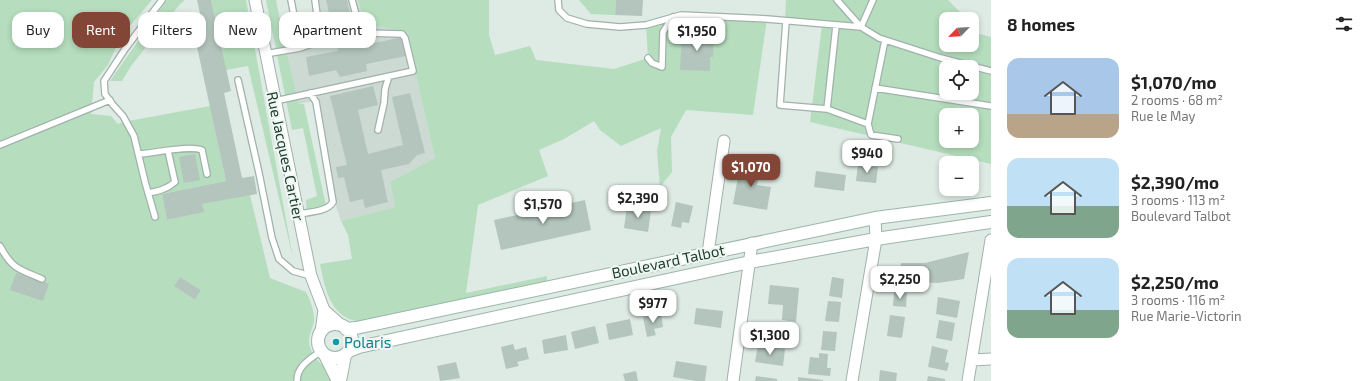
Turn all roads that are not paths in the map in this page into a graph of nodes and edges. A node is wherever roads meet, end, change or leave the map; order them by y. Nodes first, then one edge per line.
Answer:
1 (162, 0) edge
2 (255, 0) edge
3 (291, 0) edge
4 (315, 0) edge
5 (352, 0) edge
6 (558, 0) edge
7 (837, 0) edge
8 (873, 0) edge
9 (293, 12) edge
10 (317, 12) edge
11 (674, 17) junction
12 (786, 21) junction
13 (836, 26) junction
14 (861, 27) junction
15 (885, 40) junction
16 (300, 48) edge
17 (265, 54) junction
18 (648, 58) dead end
19 (991, 71) edge
20 (390, 76) junction
21 (238, 80) dead end
22 (875, 88) junction
23 (310, 93) junction
24 (110, 100) junction
25 (275, 101) junction
26 (991, 106) edge
27 (827, 109) junction
28 (868, 124) junction
29 (378, 130) dead end
30 (898, 139) dead end
31 (724, 141) dead end
32 (0, 145) edge
33 (168, 151) junction
34 (139, 154) junction
35 (207, 174) dead end
36 (148, 193) junction
37 (991, 203) edge
38 (298, 214) junction
39 (155, 217) dead end
40 (875, 218) junction
41 (991, 222) edge
42 (876, 239) junction
43 (991, 240) edge
44 (752, 244) junction
45 (0, 246) edge
46 (708, 253) junction
47 (750, 262) junction
48 (311, 276) junction
49 (42, 279) dead end
50 (324, 310) junction
51 (344, 327) junction
52 (321, 332) junction
53 (323, 353) junction
54 (347, 353) junction
55 (991, 359) edge
56 (972, 360) junction
57 (297, 381) edge
58 (339, 381) edge
59 (733, 381) edge
60 (852, 381) edge
61 (968, 381) edge

1 - 24 lane
2 - 17 street, Rue Jacques Cartier
3 - 9 lane
4 - 10 lane
5 - 20 lane
6 - 11 lane
7 - 14 lane
8 - 14 lane
11 - 12 lane
11 - 18 lane
12 - 13 lane
12 - 27 lane
13 - 14 lane
13 - 27 lane
14 - 15 lane
15 - 19 lane
15 - 22 lane
16 - 17 lane
17 - 25 street, Rue Jacques Cartier
20 - 23 lane
20 - 29 lane
21 - 48 lane
22 - 26 lane
22 - 28 lane
23 - 25 lane
23 - 38 lane
24 - 32 lane
24 - 34 lane
25 - 38 street, Rue Jacques Cartier
27 - 28 lane
28 - 30 lane
31 - 46 street
33 - 34 lane
33 - 35 lane
33 - 36 lane
34 - 36 lane
36 - 39 lane
37 - 40 main road, Boulevard Talbot
38 - 48 street, Rue Jacques Cartier
40 - 42 street
40 - 44 main road, Boulevard Talbot
41 - 42 main road, Boulevard Talbot
42 - 47 main road, Boulevard Talbot
42 - 60 street
43 - 56 street
44 - 46 main road, Boulevard Talbot
44 - 47 street
45 - 49 lane
46 - 51 main road, Boulevard Talbot
47 - 54 main road, Boulevard Talbot
47 - 59 street
48 - 50 street, Rue Jacques Cartier
50 - 51 street, Rue Jacques Cartier
50 - 52 street, Rue Jacques Cartier
51 - 52 main road
51 - 54 main road
52 - 53 main road
53 - 54 main road
53 - 57 lane
53 - 58 main road
54 - 58 main road
55 - 56 street
56 - 61 street

